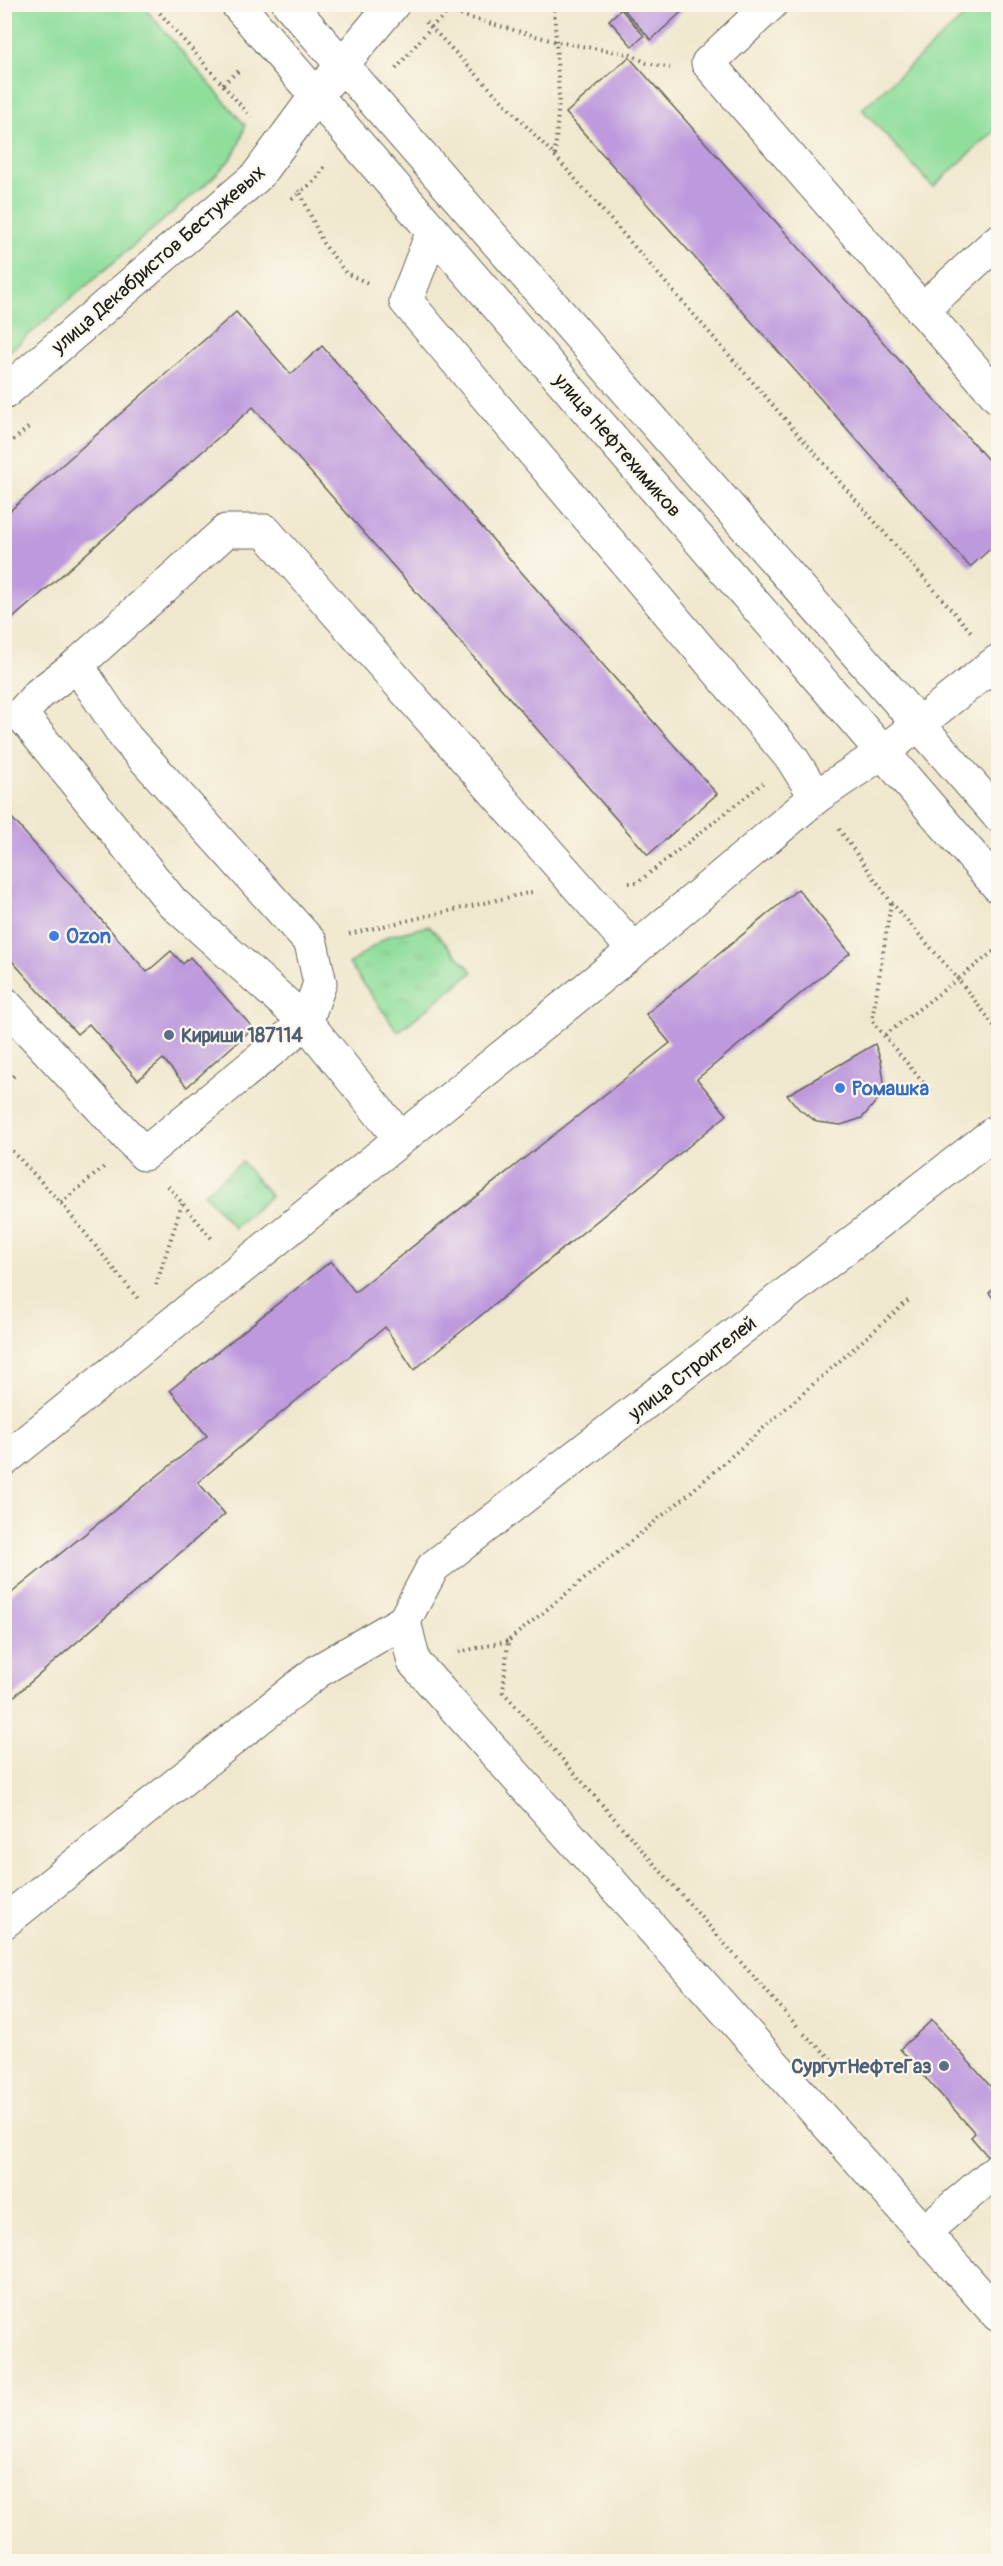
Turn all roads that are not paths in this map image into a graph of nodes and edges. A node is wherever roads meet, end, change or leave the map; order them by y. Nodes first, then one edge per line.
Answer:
1 (237, 4) edge
2 (289, 4) edge
3 (393, 4) edge
4 (771, 4) edge
5 (342, 66) junction
6 (316, 96) junction
7 (433, 231) junction
8 (999, 241) edge
9 (922, 310) junction
10 (4, 393) edge
11 (999, 397) edge
12 (998, 662) edge
13 (77, 666) junction
14 (919, 725) junction
15 (884, 752) junction
16 (816, 797) junction
17 (999, 814) edge
18 (999, 885) edge
19 (634, 950) junction
20 (4, 1003) edge
21 (306, 1022) junction
22 (999, 1130) edge
23 (400, 1138) junction
24 (4, 1460) edge
25 (404, 1621) junction
26 (4, 1922) edge
27 (999, 2169) edge
28 (924, 2232) junction
29 (999, 2314) edge

1 - 6 street, улица Нефтехимиков
2 - 5 street
3 - 5 street, улица Декабристов Бестужевых
4 - 9 street
5 - 6 street, улица Декабристов Бестужевых
5 - 14 street
6 - 7 street, улица Нефтехимиков
6 - 10 street, улица Декабристов Бестужевых
7 - 15 street, улица Нефтехимиков
7 - 16 street
8 - 9 street
9 - 11 street
12 - 14 street
13 - 19 street
13 - 21 street
13 - 21 street
14 - 15 street
14 - 17 street
15 - 16 street
15 - 18 street, улица Нефтехимиков
16 - 19 street
19 - 23 street
20 - 21 street
21 - 23 street
22 - 25 street, улица Строителей
23 - 24 street
25 - 26 street
25 - 28 street
27 - 28 street
28 - 29 street

